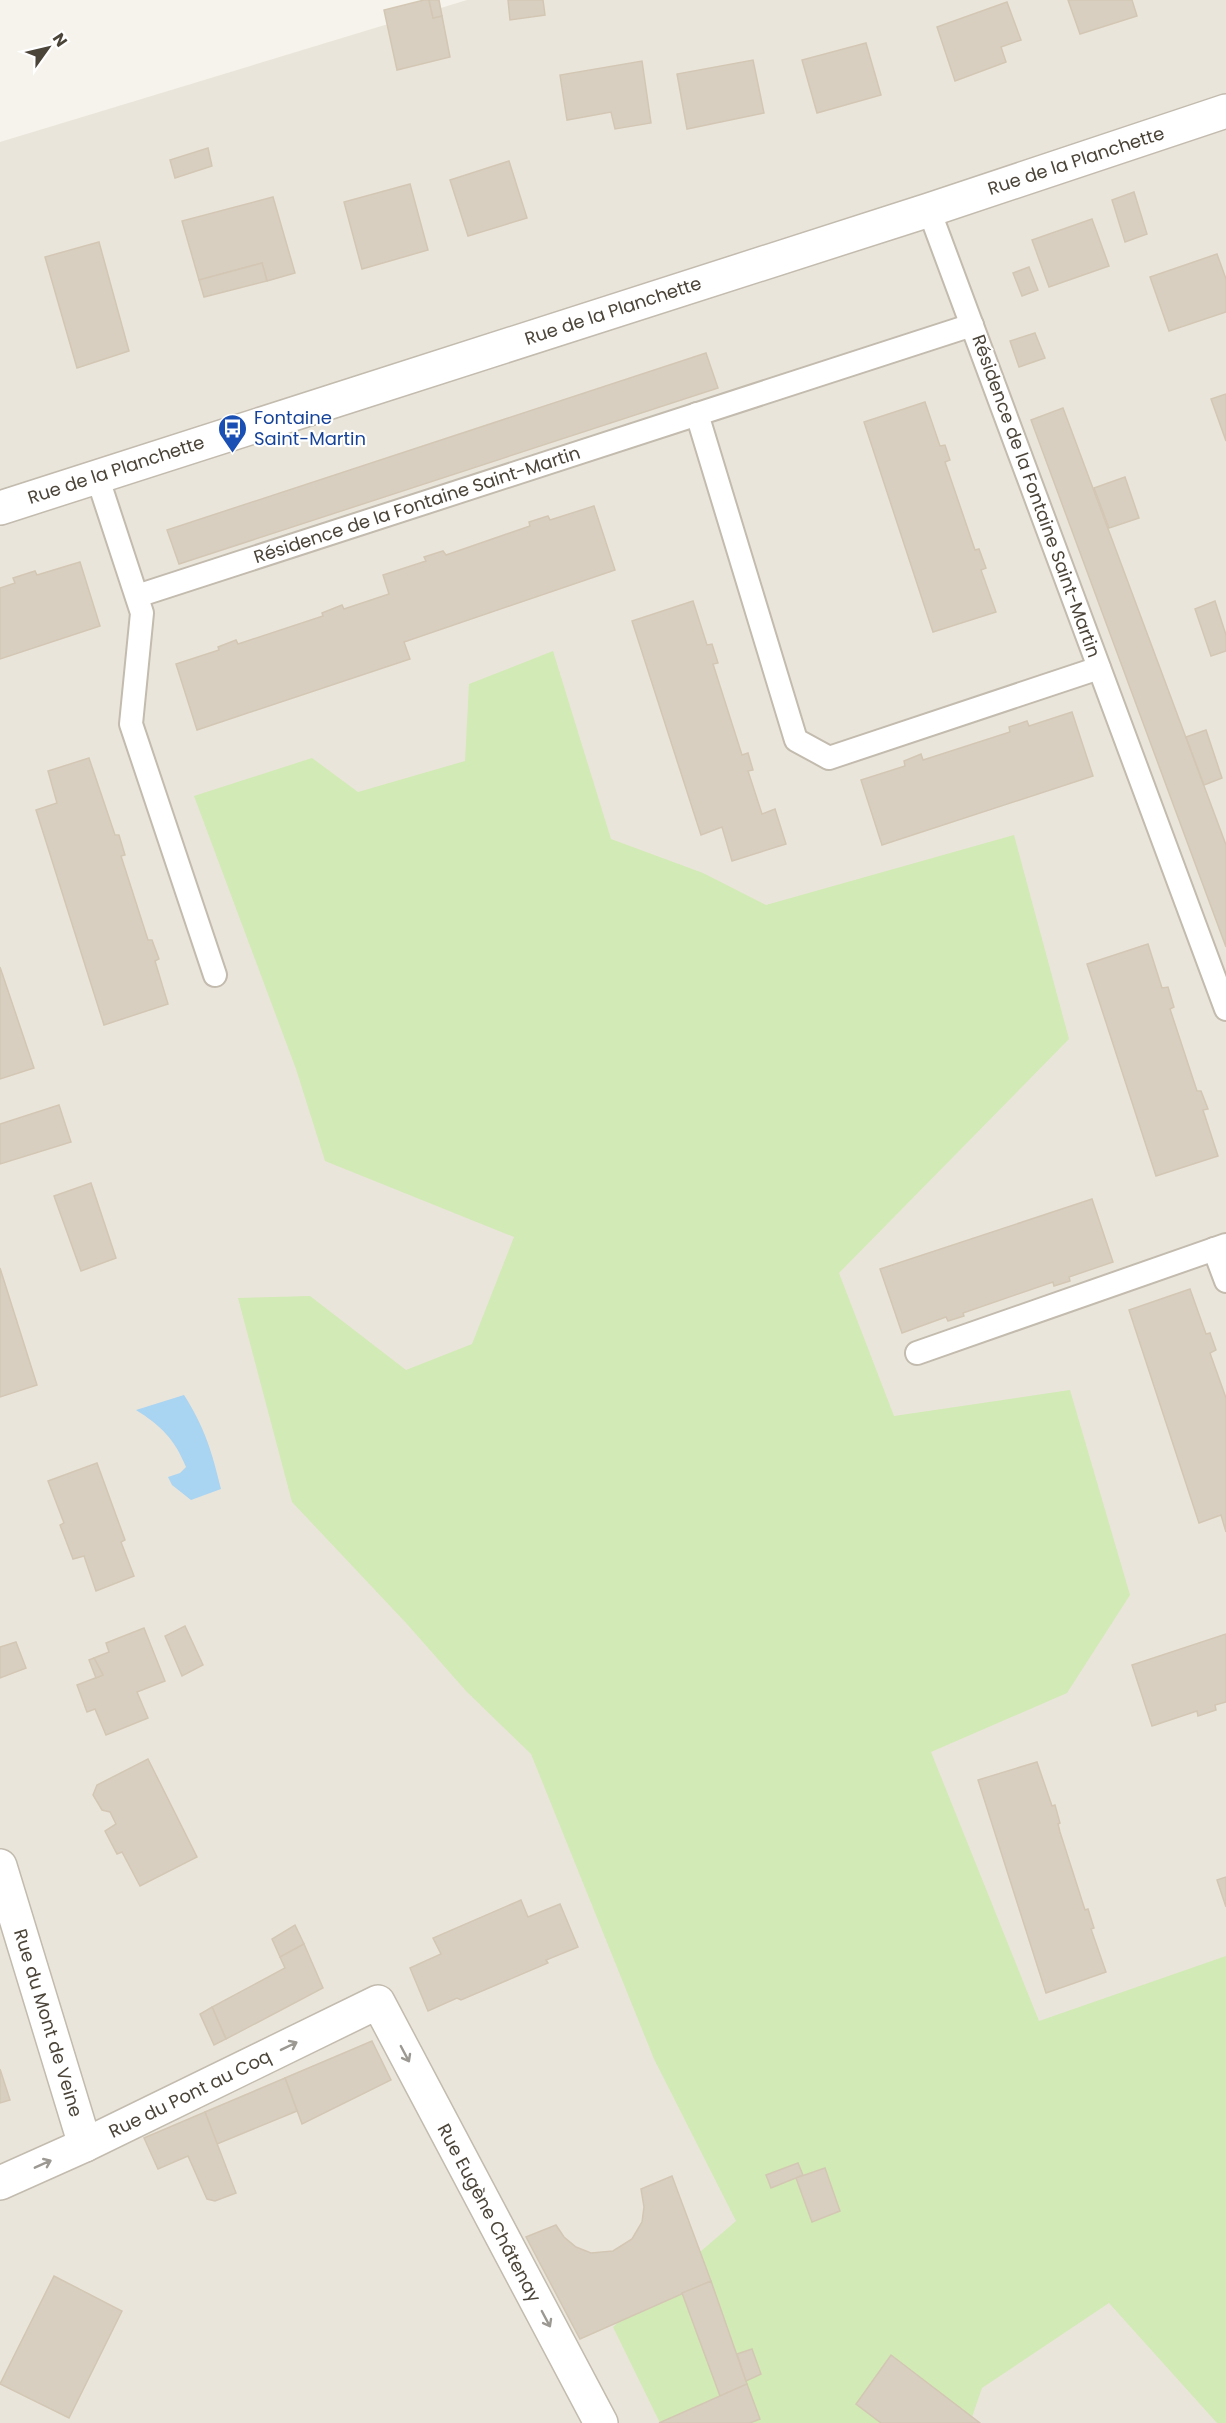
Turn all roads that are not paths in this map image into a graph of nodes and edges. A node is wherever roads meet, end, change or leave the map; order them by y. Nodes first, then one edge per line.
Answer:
1 (1226, 111) edge
2 (929, 210) junction
3 (972, 325) junction
4 (697, 414) junction
5 (97, 476) junction
6 (0, 508) edge
7 (137, 596) junction
8 (1099, 668) junction
9 (215, 975) dead end
10 (1226, 1009) edge
11 (1220, 1247) edge
12 (1226, 1281) edge
13 (917, 1353) dead end
14 (0, 1866) edge
15 (378, 2002) joint
16 (86, 2145) junction
17 (0, 2183) edge
18 (601, 2423) edge

1 - 2 street, Rue de la Planchette
2 - 3 lane, Résidence de la Fontaine Saint-Martin
2 - 5 street, Rue de la Planchette
3 - 4 lane, Résidence de la Fontaine Saint-Martin
3 - 8 lane, Résidence de la Fontaine Saint-Martin
4 - 7 lane, Résidence de la Fontaine Saint-Martin
4 - 8 lane, Résidence de la Fontaine Saint-Martin
5 - 6 street, Rue de la Planchette
5 - 7 lane
7 - 9 lane
8 - 10 lane, Résidence de la Fontaine Saint-Martin
11 - 12 lane
11 - 13 lane
14 - 16 street, Rue du Mont de Veine
16 -> 15 street, Rue du Pont au Coq
15 -> 18 street, Rue Eugène Châtenay
17 -> 16 street, Rue du Pont au Coq

